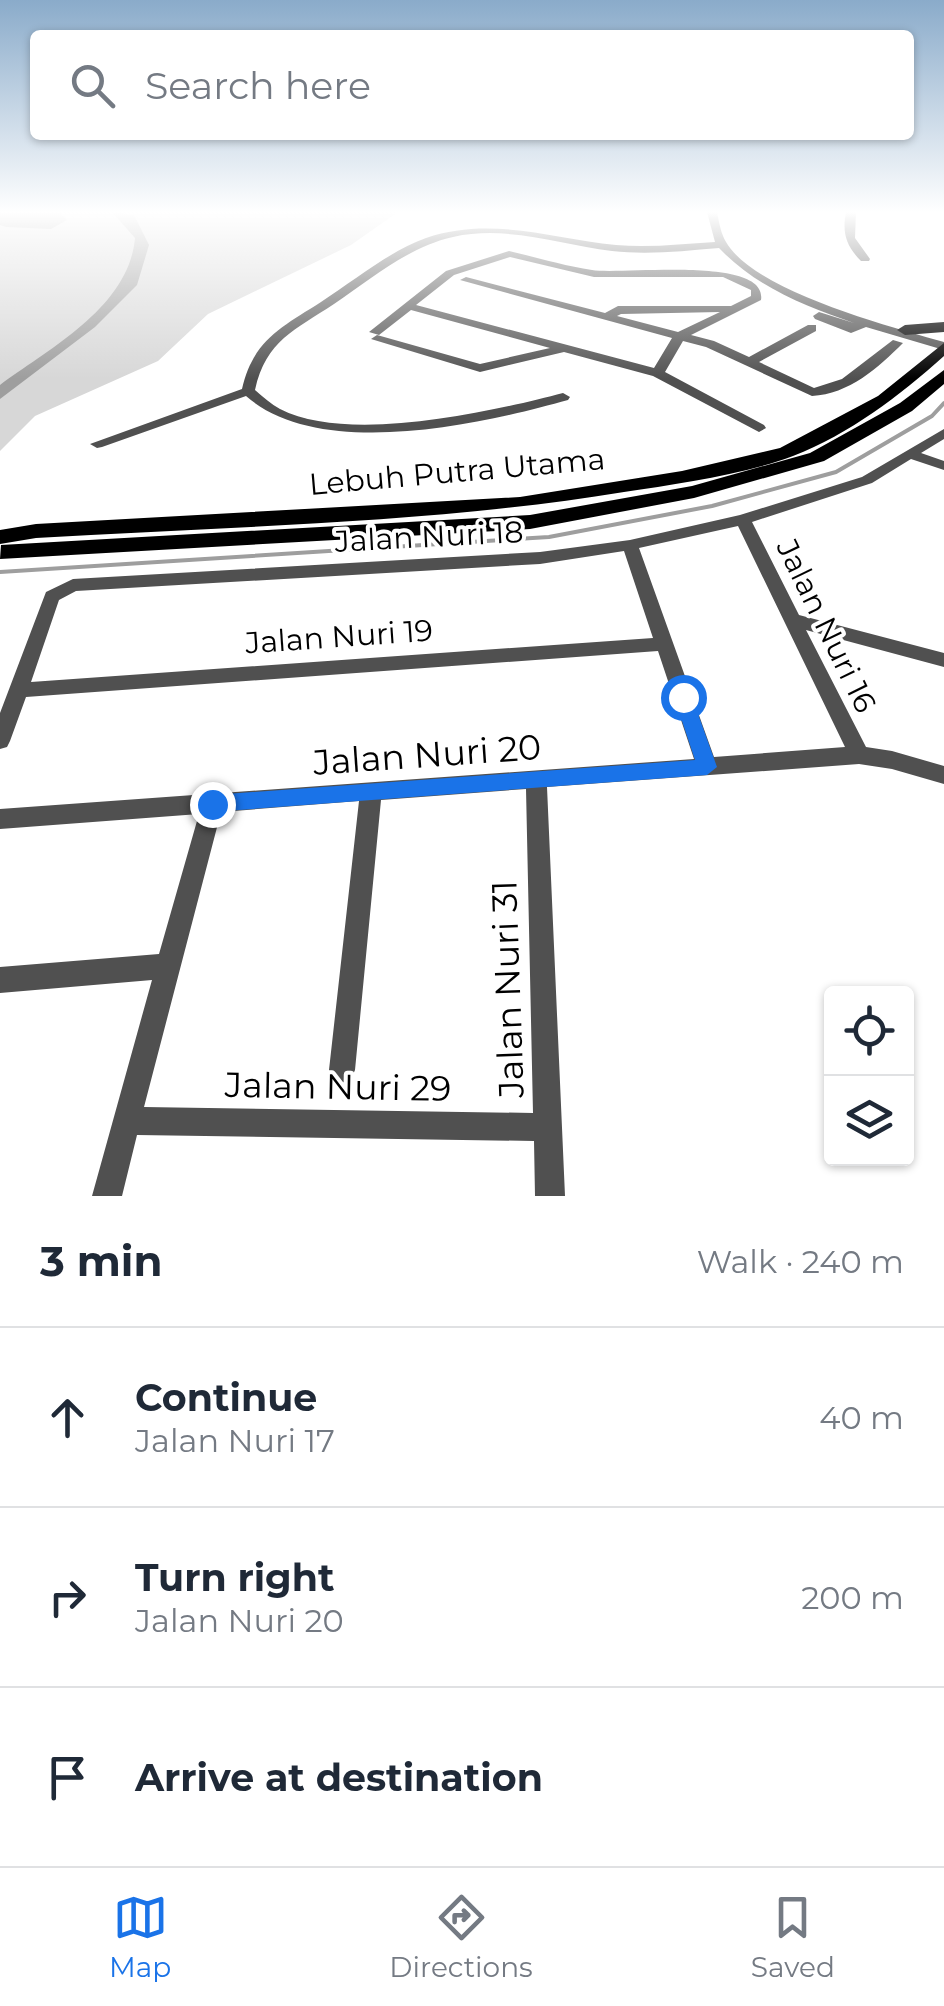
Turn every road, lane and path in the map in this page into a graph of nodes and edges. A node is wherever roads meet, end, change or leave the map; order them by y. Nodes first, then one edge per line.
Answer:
1 (385, 268) edge
2 (466, 268) edge
3 (568, 268) edge
4 (747, 268) edge
5 (466, 280) dead end
6 (750, 291) junction
7 (737, 307) junction
8 (416, 308) dead end
9 (609, 316) junction
10 (873, 323) junction
11 (944, 327) edge
12 (812, 328) dead end
13 (679, 336) junction
14 (904, 336) junction
15 (565, 348) junction
16 (941, 354) edge
17 (750, 362) junction
18 (658, 373) junction
19 (248, 391) junction
20 (562, 397) dead end
21 (759, 428) dead end
22 (944, 433) edge
23 (97, 444) dead end
24 (910, 454) junction
25 (944, 466) edge
26 (743, 520) junction
27 (0, 537) edge
28 (630, 545) junction
29 (0, 552) edge
30 (791, 619) junction
31 (664, 644) junction
32 (944, 660) edge
33 (18, 690) junction
34 (0, 741) edge
35 (859, 756) junction
36 (707, 767) junction
37 (944, 775) edge
38 (536, 780) junction
39 (371, 792) junction
40 (212, 804) junction
41 (0, 819) edge
42 (168, 966) junction
43 (0, 980) edge
44 (342, 1070) dead end
45 (126, 1121) junction
46 (548, 1127) junction
47 (106, 1196) edge
48 (550, 1196) edge

1 - 19 street
2 - 15 street
3 - 6 street
4 - 10 street
5 - 9 street
6 - 7 street
6 - 10 street
7 - 9 street
7 - 13 street
8 - 15 street
9 - 13 street
10 - 14 street
11 - 14 main road
12 - 17 street
13 - 17 street
13 - 18 street
14 - 16 main road
14 - 17 street
15 - 18 street
16 - 27 main road, Lebuh Putra Utama
16 - 29 main road, Lebuh Putra Utama
18 - 21 street
19 - 20 street
19 - 23 street
22 - 24 street, Jalan Nuri 18
24 - 25 street
24 - 26 street, Jalan Nuri 18
26 - 28 street, Jalan Nuri 18
26 - 30 street, Jalan Nuri 16
28 - 31 street
28 - 33 street, Jalan Nuri 18
30 - 32 street
30 - 35 street, Jalan Nuri 16
31 - 33 street, Jalan Nuri 19
31 - 36 street
33 - 34 street, Jalan Nuri 18
35 - 36 street, Jalan Nuri 20
35 - 37 street, Jalan Nuri 20
36 - 38 street, Jalan Nuri 20
38 - 39 street, Jalan Nuri 20
38 - 46 street, Jalan Nuri 31
39 - 40 street, Jalan Nuri 20
39 - 44 street
40 - 41 street, Jalan Nuri 20
40 - 42 street
42 - 43 street
42 - 45 street
45 - 46 street, Jalan Nuri 29
45 - 47 street
46 - 48 street, Jalan Nuri 31

